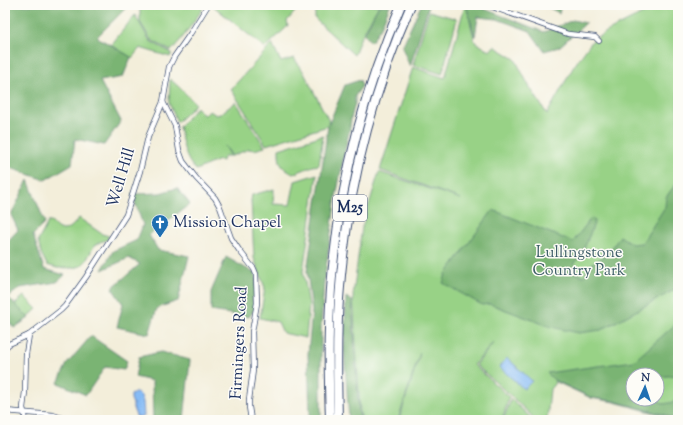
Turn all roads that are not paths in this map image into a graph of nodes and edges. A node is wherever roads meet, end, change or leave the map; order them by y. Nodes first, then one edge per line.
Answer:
1 (208, 5) edge
2 (401, 5) edge
3 (411, 5) edge
4 (487, 5) edge
5 (599, 41) dead end
6 (163, 102) junction
7 (29, 335) junction
8 (5, 348) edge
9 (5, 411) edge
10 (24, 413) junction
11 (26, 420) edge
12 (68, 420) edge
13 (251, 420) edge
14 (330, 420) edge
15 (338, 420) edge

1 - 6 street, Well Hill
2 - 14 highway, M25
3 - 15 highway, M25
4 - 5 street
6 - 7 street, Well Hill
6 - 13 street, Firmingers Road
7 - 8 street, Well Hill
7 - 10 street
9 - 10 street
10 - 11 street
10 - 12 street

